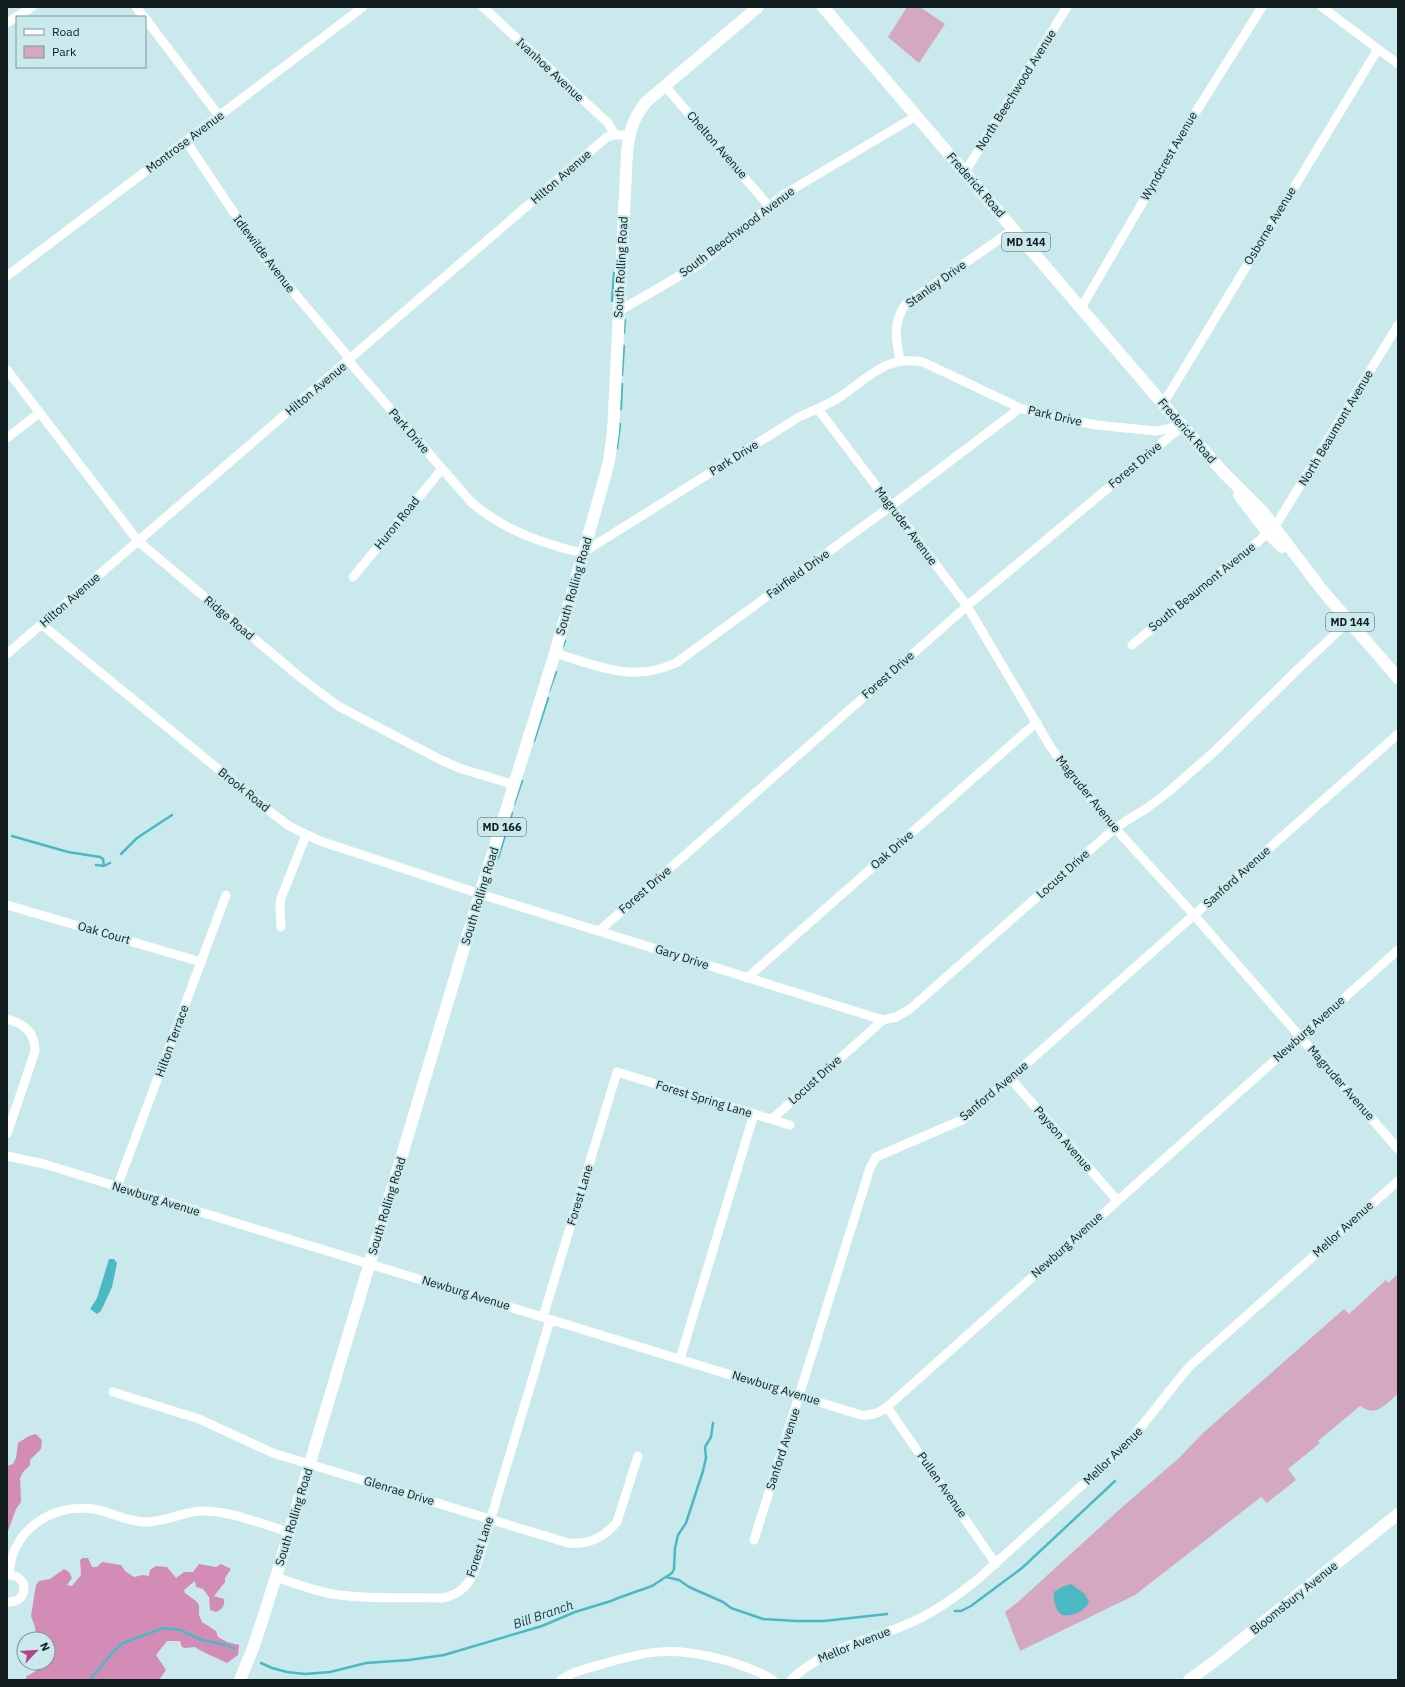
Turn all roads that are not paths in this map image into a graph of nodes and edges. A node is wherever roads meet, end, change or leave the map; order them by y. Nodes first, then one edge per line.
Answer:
1 (32, 7) edge
2 (136, 7) edge
3 (363, 7) edge
4 (483, 7) edge
5 (758, 7) edge
6 (823, 7) edge
7 (1067, 7) edge
8 (1262, 7) edge
9 (1322, 7) edge
10 (18, 16) edge
11 (143, 16) edge
12 (16, 17) edge
13 (146, 21) edge
14 (7, 23) edge
15 (1378, 49) junction
16 (1398, 64) edge
17 (665, 86) junction
18 (219, 116) junction
19 (916, 116) junction
20 (615, 134) junction
21 (629, 135) junction
22 (186, 142) junction
23 (965, 172) junction
24 (768, 205) junction
25 (1014, 229) junction
26 (7, 276) edge
27 (1081, 308) junction
28 (619, 311) junction
29 (1398, 325) edge
30 (349, 360) junction
31 (900, 360) junction
32 (7, 370) edge
33 (1163, 404) junction
34 (1020, 408) junction
35 (818, 409) junction
36 (39, 413) junction
37 (1182, 426) junction
38 (7, 438) edge
39 (442, 469) junction
40 (891, 506) junction
41 (1271, 529) junction
42 (138, 542) junction
43 (584, 552) junction
44 (353, 577) dead end
45 (967, 606) junction
46 (1349, 621) junction
47 (41, 624) junction
48 (1132, 644) dead end
49 (555, 653) junction
50 (7, 654) edge
51 (1398, 678) edge
52 (1037, 722) junction
53 (1398, 734) edge
54 (515, 785) junction
55 (1115, 828) junction
56 (306, 835) junction
57 (480, 894) junction
58 (226, 895) dead end
59 (7, 904) edge
60 (1194, 916) junction
61 (281, 927) dead end
62 (599, 931) junction
63 (1398, 950) edge
64 (201, 962) junction
65 (747, 978) junction
66 (7, 1019) edge
67 (883, 1020) junction
68 (1300, 1036) junction
69 (617, 1072) joint
70 (1010, 1078) junction
71 (754, 1114) junction
72 (772, 1120) junction
73 (790, 1125) dead end
74 (7, 1134) edge
75 (1398, 1149) edge
76 (7, 1156) edge
77 (1398, 1181) edge
78 (117, 1187) junction
79 (1117, 1200) junction
80 (370, 1264) junction
81 (547, 1318) junction
82 (680, 1358) junction
83 (113, 1392) dead end
84 (800, 1396) junction
85 (887, 1407) junction
86 (638, 1456) dead end
87 (310, 1464) junction
88 (1398, 1514) edge
89 (490, 1519) junction
90 (289, 1532) junction
91 (754, 1540) dead end
92 (996, 1564) junction
93 (8, 1575) edge
94 (276, 1577) junction
95 (7, 1602) edge
96 (243, 1677) edge
97 (561, 1680) edge
98 (773, 1680) edge
99 (791, 1680) edge
100 (1189, 1680) edge

1 - 10 street
2 - 11 street
3 - 18 street, Montrose Avenue
4 - 20 street, Ivanhoe Avenue
5 - 17 main road, South Rolling Road / MD 166
6 - 19 main road, Frederick Road / MD 144
7 - 23 street, North Beechwood Avenue
8 - 27 street, Wyndcrest Avenue
9 - 15 street
12 - 14 street
13 - 18 street
15 - 16 street
15 - 33 street, Osborne Avenue
17 - 21 main road, South Rolling Road / MD 166
17 - 24 street, Chelton Avenue
18 - 22 street, Montrose Avenue
19 - 23 main road, Frederick Road / MD 144
19 - 24 street, South Beechwood Avenue
20 - 21 street
20 - 30 street, Hilton Avenue
21 - 28 main road, South Rolling Road / MD 166
22 - 26 street, Montrose Avenue
22 - 30 street, Idlewilde Avenue
23 - 25 main road, Frederick Road / MD 144
24 - 28 street, South Beechwood Avenue
25 - 27 main road, Frederick Road / MD 144
25 - 31 street, Stanley Drive
27 - 33 main road, Frederick Road / MD 144
28 - 43 main road, South Rolling Road / MD 166
29 - 41 street, North Beaumont Avenue
30 - 39 street, Park Drive
30 - 42 street, Hilton Avenue
31 - 34 street, Park Drive
31 - 35 street, Park Drive
32 - 36 street, Ridge Road
33 - 37 main road, Frederick Road / MD 144
34 - 37 street, Park Drive
34 - 40 street, Fairfield Drive
35 - 40 street, Magruder Avenue
35 - 43 street, Park Drive
36 - 38 street
36 - 42 street, Ridge Road
37 - 41 main road, Frederick Road / MD 144
37 - 45 street, Forest Drive
39 - 43 street, Park Drive
39 - 44 street, Huron Road
40 - 45 street, Magruder Avenue
40 - 49 street, Fairfield Drive
41 - 46 main road, Frederick Road / MD 144
41 - 48 street, South Beaumont Avenue
42 - 47 street, Hilton Avenue
42 - 54 street, Ridge Road
43 - 49 main road, South Rolling Road / MD 166
45 - 52 street, Magruder Avenue
45 - 62 street, Forest Drive
46 - 51 main road, Frederick Road / MD 144
46 - 55 street, Locust Drive
47 - 50 street, Hilton Avenue
47 - 56 street, Brook Road
49 - 54 main road, South Rolling Road / MD 166
52 - 55 street, Magruder Avenue
52 - 65 street, Oak Drive
53 - 60 street, Sanford Avenue
54 - 57 main road, South Rolling Road / MD 166
55 - 60 street, Magruder Avenue
55 - 67 street, Locust Drive
56 - 57 street, Brook Road
56 - 61 street
57 - 62 street, Gary Drive
57 - 80 main road, South Rolling Road / MD 166
58 - 64 street, Hilton Terrace
59 - 64 street, Oak Court
60 - 68 street, Magruder Avenue
60 - 70 street, Sanford Avenue
62 - 65 street, Gary Drive
63 - 68 street, Newburg Avenue
64 - 78 street, Hilton Terrace
65 - 67 street, Gary Drive
66 - 74 street
67 - 72 street, Locust Drive
68 - 75 street, Magruder Avenue
68 - 79 street, Newburg Avenue
69 - 71 street, Forest Spring Lane
69 - 81 street, Forest Lane
70 - 79 street, Payson Avenue
70 - 84 street, Sanford Avenue
71 - 72 street, Forest Spring Lane
71 - 82 street
72 - 73 street, Forest Spring Lane
76 - 78 street, Newburg Avenue
77 - 92 street, Mellor Avenue
78 - 80 street, Newburg Avenue
79 - 85 street, Newburg Avenue
80 - 81 street, Newburg Avenue
80 - 87 main road, South Rolling Road / MD 166
81 - 82 street, Newburg Avenue
81 - 89 street, Forest Lane
82 - 84 street, Newburg Avenue
83 - 87 street, Glenrae Drive
84 - 85 street, Newburg Avenue
84 - 91 street, Sanford Avenue
85 - 92 street, Pullen Avenue
86 - 89 street, Glenrae Drive
87 - 89 street, Glenrae Drive
87 - 90 main road, South Rolling Road / MD 166
88 - 100 main road, Bloomsbury Avenue
89 - 94 street, Forest Lane
90 - 93 street
90 - 94 main road, South Rolling Road / MD 166
92 - 99 street, Mellor Avenue
93 - 95 street
94 - 96 main road, South Rolling Road / MD 166
97 - 98 street

